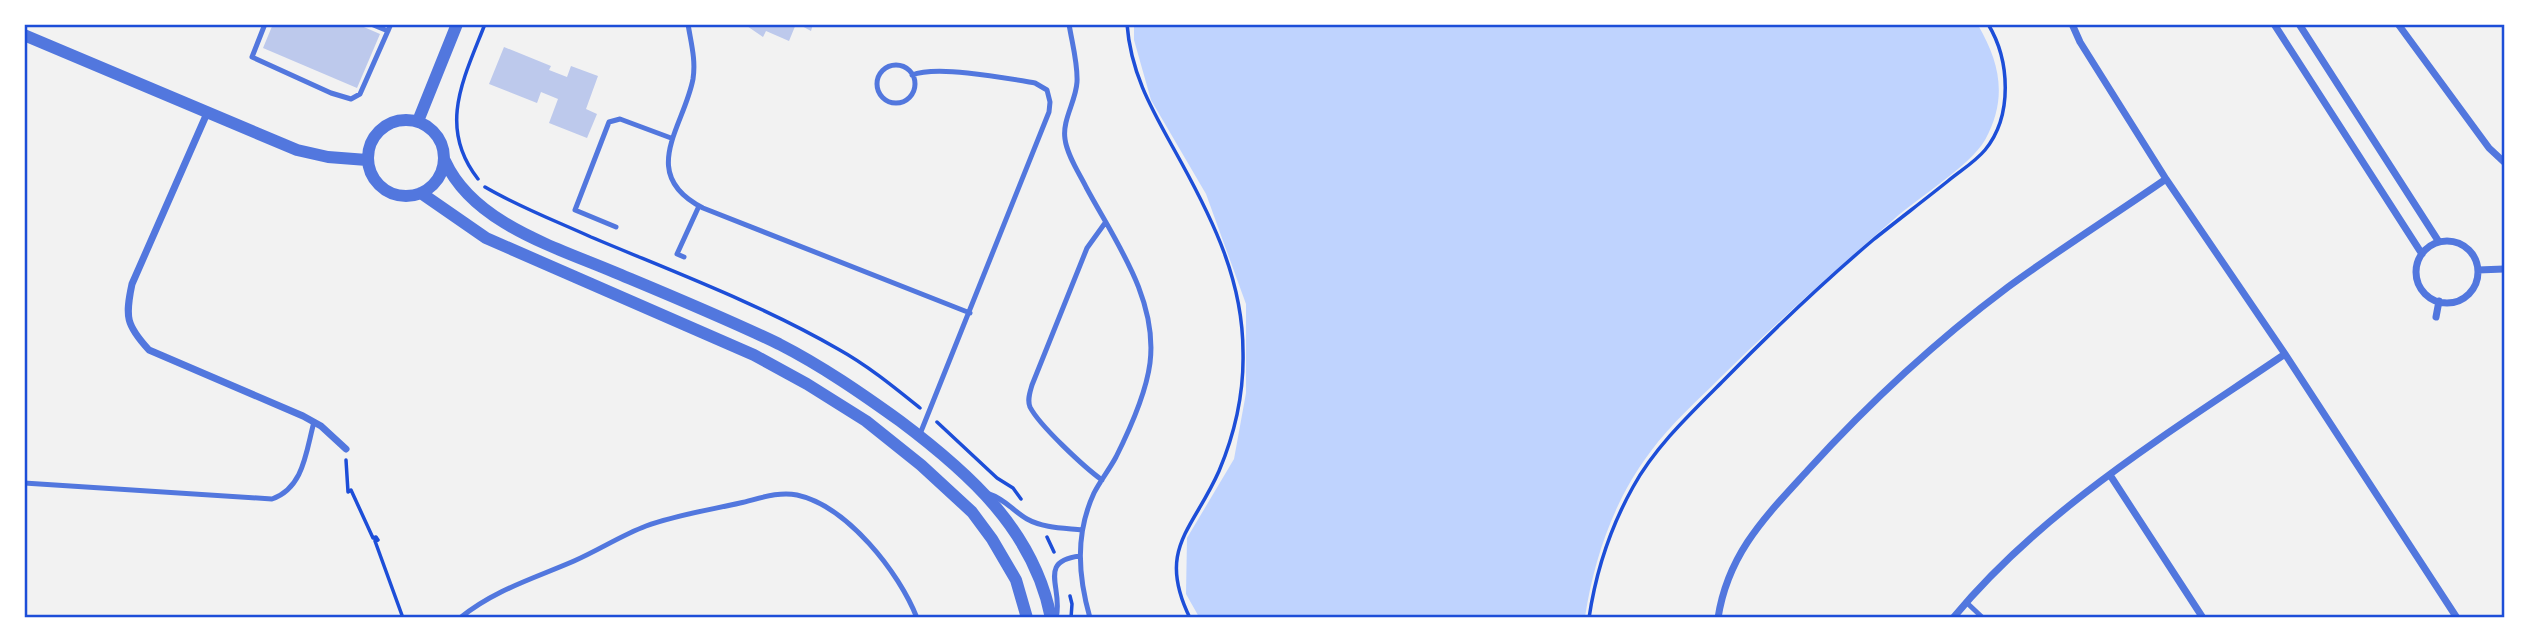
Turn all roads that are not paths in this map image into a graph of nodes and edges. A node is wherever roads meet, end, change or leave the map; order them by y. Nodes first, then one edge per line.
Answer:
1 (265, 24) edge
2 (372, 24) edge
3 (457, 24) edge
4 (688, 24) edge
5 (1069, 24) edge
6 (2072, 24) edge
7 (2274, 24) edge
8 (2299, 24) edge
9 (2398, 24) edge
10 (390, 28) edge
11 (24, 35) edge
12 (912, 75) junction
13 (208, 111) junction
14 (418, 121) junction
15 (671, 138) junction
16 (368, 160) junction
17 (445, 160) junction
18 (2504, 162) edge
19 (2166, 179) junction
20 (421, 193) junction
21 (699, 206) junction
22 (1105, 223) junction
23 (616, 227) dead end
24 (2439, 242) junction
25 (2422, 254) junction
26 (684, 257) dead end
27 (2504, 269) edge
28 (2479, 270) junction
29 (2439, 302) junction
30 (970, 313) junction
31 (2436, 317) dead end
32 (2285, 354) junction
33 (314, 422) junction
34 (919, 436) junction
35 (346, 449) road end
36 (2110, 475) junction
37 (1102, 480) junction
38 (24, 483) edge
39 (983, 492) junction
40 (1082, 530) junction
41 (1080, 556) junction
42 (1966, 601) junction
43 (460, 618) edge
44 (917, 618) edge
45 (1027, 618) edge
46 (1054, 618) edge
47 (1090, 618) edge
48 (1718, 618) edge
49 (1953, 618) edge
50 (1983, 618) edge
51 (2203, 618) edge
52 (2457, 618) edge

1 - 10 lane
2 - 10 lane
3 - 14 street
4 - 15 lane
5 - 22 lane
6 - 19 street
7 - 25 street
8 - 24 street
9 - 18 street
11 - 13 street
12 - 12 lane
12 - 30 lane
13 - 16 street
13 - 33 street
14 - 16 street
14 - 17 street
15 - 21 lane
15 - 23 lane
16 - 20 street
17 - 20 street
17 - 34 street
19 - 32 street
19 - 48 street
20 - 45 street
21 - 26 lane
21 - 30 lane
22 - 37 lane
22 - 37 lane
24 - 25 street
24 - 28 street
25 - 29 street
27 - 28 street
28 - 29 street
29 - 31 street
30 - 34 lane
32 - 36 street
32 - 52 street
33 - 35 street
33 - 38 lane
34 - 39 street
36 - 42 street
36 - 51 street
37 - 40 lane
39 - 40 lane
39 - 46 street
40 - 41 lane
41 - 46 lane
41 - 47 lane
42 - 49 street
42 - 50 lane
43 - 44 lane

